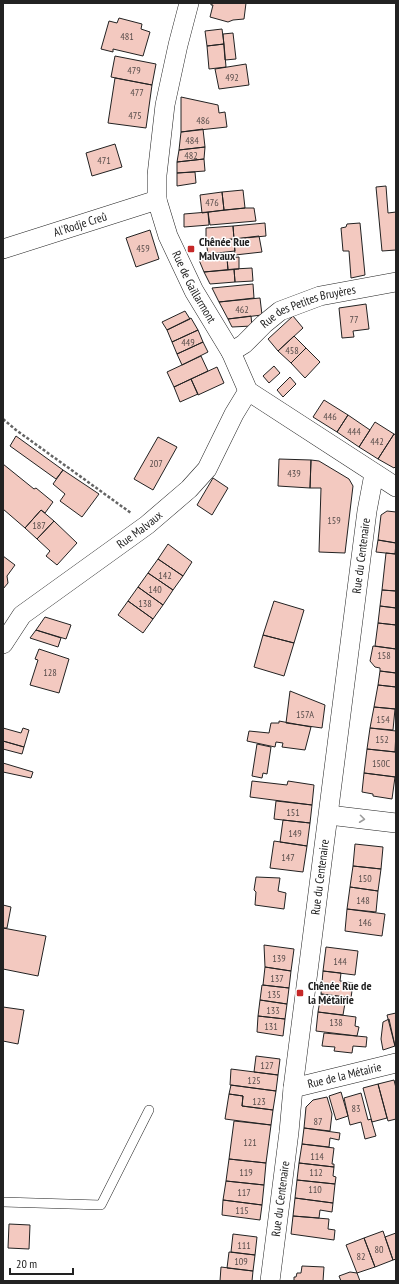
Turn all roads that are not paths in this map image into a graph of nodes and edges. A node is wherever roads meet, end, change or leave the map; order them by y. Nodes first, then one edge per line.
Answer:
1 (189, 3) edge
2 (157, 200) junction
3 (3, 250) edge
4 (396, 282) edge
5 (231, 352) junction
6 (248, 391) junction
7 (374, 474) junction
8 (396, 487) edge
9 (3, 644) edge
10 (329, 815) junction
11 (396, 823) edge
12 (396, 1063) edge
13 (293, 1088) junction
14 (149, 1110) dead end
15 (3, 1202) edge
16 (270, 1281) edge

1 - 2 street, Rue de Gaillarmont
2 - 3 street, Al'Rodje Creû
2 - 5 street, Rue de Gaillarmont
4 - 5 street, Rue des Petites Bruyères
5 - 6 street, Rue de Gaillarmont
6 - 7 street
6 - 9 street, Rue Malvaux
7 - 8 street
7 - 10 street, Rue du Centenaire
10 -> 11 street
10 - 13 street, Rue du Centenaire
12 - 13 street, Rue de la Métairie
13 - 16 street, Rue du Centenaire
14 - 15 lane

